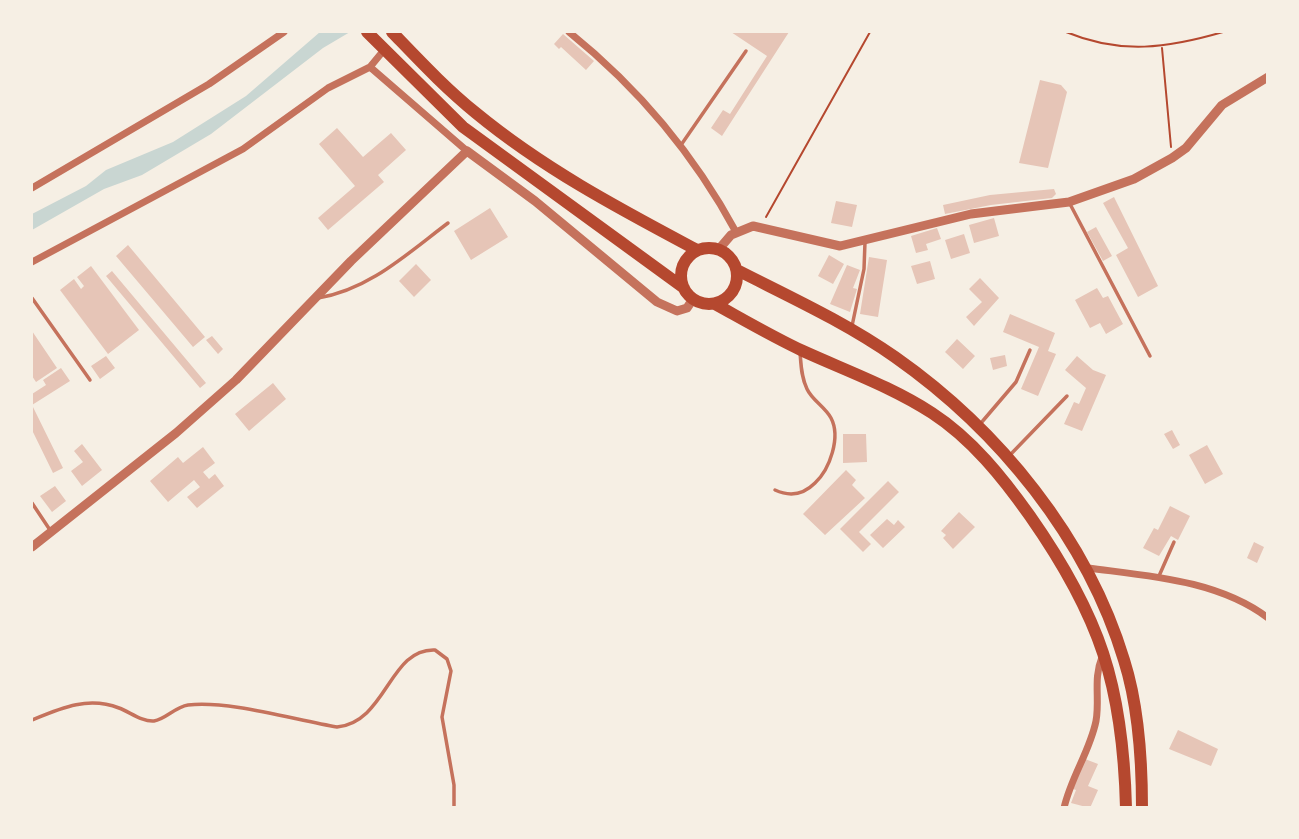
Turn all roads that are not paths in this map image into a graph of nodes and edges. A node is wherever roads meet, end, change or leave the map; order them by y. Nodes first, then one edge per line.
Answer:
1 (284, 32) edge
2 (391, 32) edge
3 (569, 32) edge
4 (368, 33) edge
5 (384, 50) junction
6 (746, 51) dead end
7 (370, 67) junction
8 (1268, 77) edge
9 (681, 145) junction
10 (467, 152) junction
11 (32, 188) edge
12 (1069, 202) junction
13 (448, 223) dead end
14 (736, 232) junction
15 (865, 242) junction
16 (697, 250) junction
17 (719, 250) junction
18 (32, 262) edge
19 (737, 270) junction
20 (684, 288) junction
21 (315, 298) junction
22 (32, 299) edge
23 (693, 299) junction
24 (715, 303) junction
25 (851, 329) junction
26 (799, 350) junction
27 (1030, 350) dead end
28 (1150, 356) dead end
29 (90, 380) dead end
30 (1067, 396) dead end
31 (978, 426) junction
32 (1007, 458) junction
33 (775, 491) dead end
34 (32, 503) edge
35 (51, 532) junction
36 (1174, 542) dead end
37 (32, 547) edge
38 (1088, 568) junction
39 (1159, 579) junction
40 (1268, 618) edge
41 (1104, 653) junction
42 (32, 720) edge
43 (454, 807) edge
44 (1064, 807) edge
45 (1126, 807) edge
46 (1142, 807) edge

1 - 11 street
2 - 16 highway
3 - 9 street
4 - 5 highway
5 - 7 street
5 - 20 highway
6 - 9 lane
7 - 10 street
7 - 18 street
8 - 12 street
9 - 14 street
10 - 21 street
10 - 23 street
12 - 15 street
12 - 28 lane
13 - 21 lane
14 - 15 street
14 - 17 street
15 - 25 lane
16 - 17 highway
16 - 20 highway
17 - 19 highway
19 - 24 highway
19 - 25 highway
20 - 23 highway
21 - 35 street
22 - 29 lane
23 - 24 highway
24 - 26 highway
25 - 31 highway
26 - 33 lane
26 - 41 highway
27 - 31 lane
30 - 32 lane
31 - 32 highway
32 - 38 highway
34 - 35 lane
35 - 37 street
36 - 39 lane
38 - 39 street
38 - 46 highway
39 - 40 street
41 - 44 street
41 - 45 highway
42 - 43 lane

